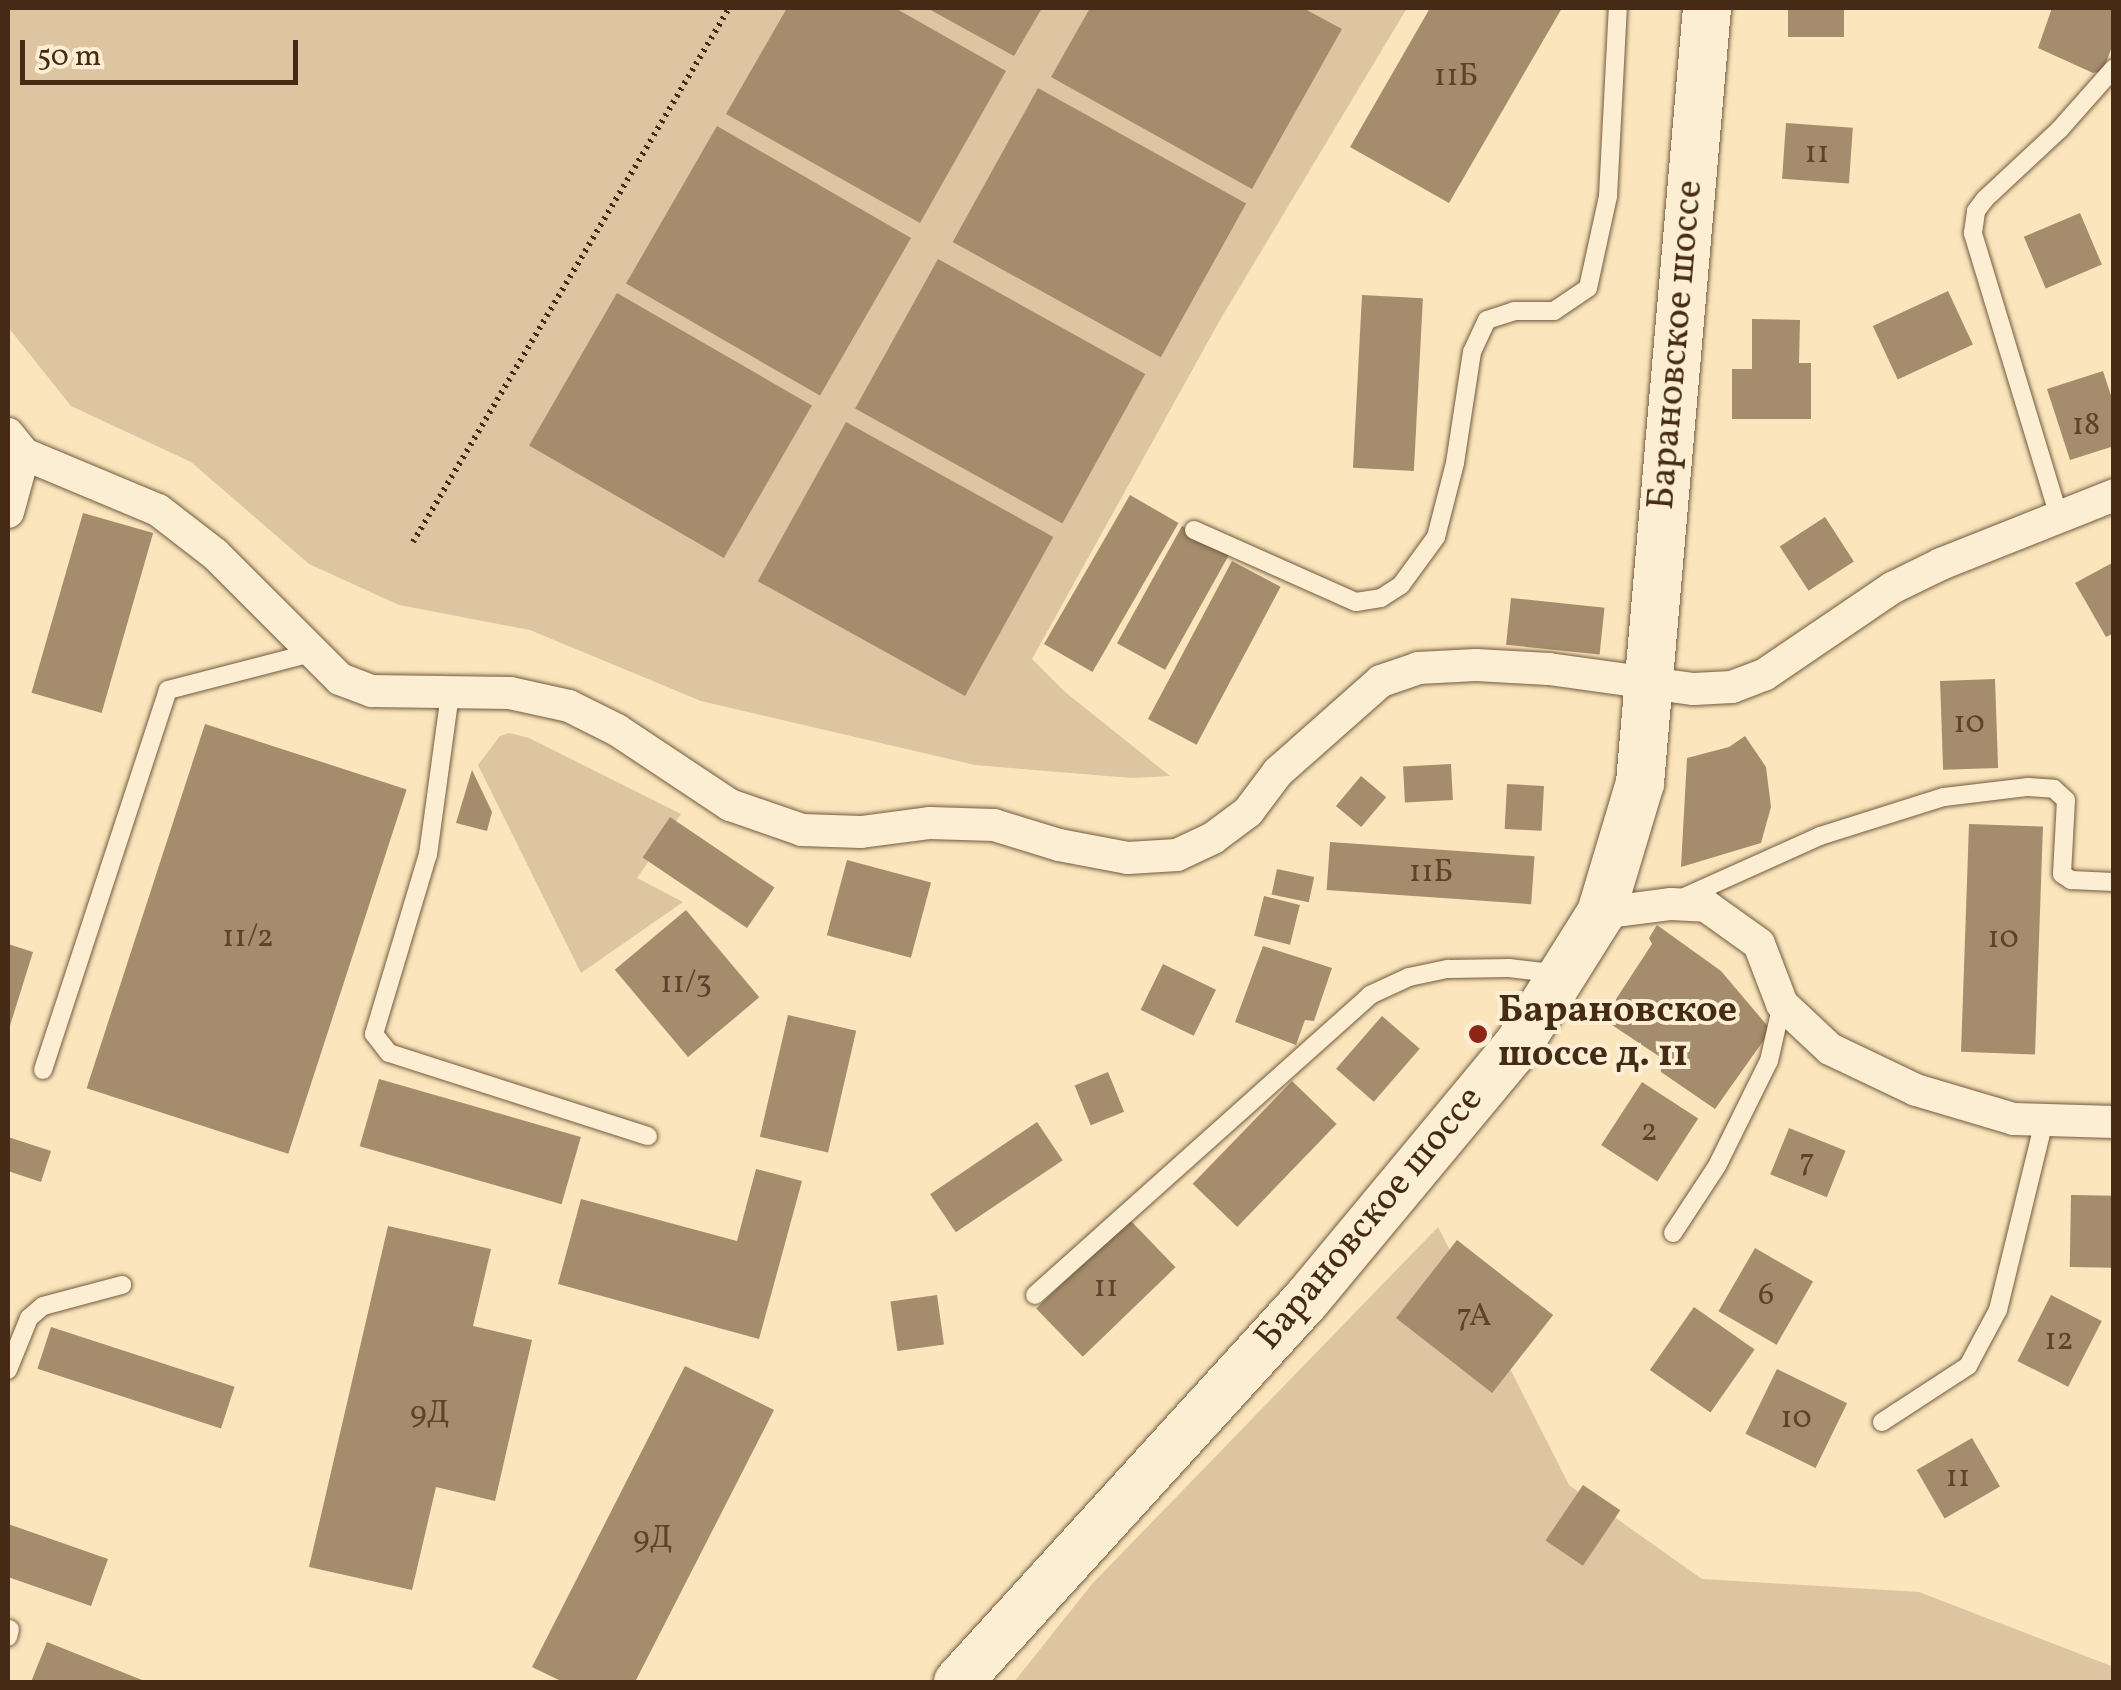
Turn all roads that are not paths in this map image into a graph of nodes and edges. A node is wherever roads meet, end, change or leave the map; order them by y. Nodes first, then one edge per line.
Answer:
1 (1618, 8) edge
2 (1707, 8) edge
3 (2114, 68) edge
4 (16, 444) edge
5 (2114, 495) edge
6 (8, 512) edge
7 (2060, 520) junction
8 (1194, 530) dead end
9 (311, 654) junction
10 (1646, 682) junction
11 (450, 694) junction
12 (2114, 882) edge
13 (1671, 904) junction
14 (1601, 913) junction
15 (1565, 974) junction
16 (1782, 1004) junction
17 (44, 1070) dead end
18 (2044, 1122) junction
19 (2114, 1122) edge
20 (648, 1136) dead end
21 (1673, 1233) dead end
22 (122, 1285) dead end
23 (1035, 1295) dead end
24 (8, 1370) edge
25 (1882, 1422) dead end
26 (958, 1682) edge

1 - 8 lane
2 - 10 main road, Барановское шоссе
3 - 7 lane
4 - 6 street
4 - 9 street
5 - 7 street
7 - 10 street
9 - 11 street
9 - 17 lane
10 - 11 street
10 - 14 main road, Барановское шоссе
11 - 20 lane
12 - 13 lane
13 - 14 street
13 - 16 street
14 - 15 main road, Барановское шоссе
15 - 23 lane
15 - 26 main road, Барановское шоссе
16 - 18 street
16 - 21 lane
18 - 19 street
18 - 25 lane
22 - 24 lane

